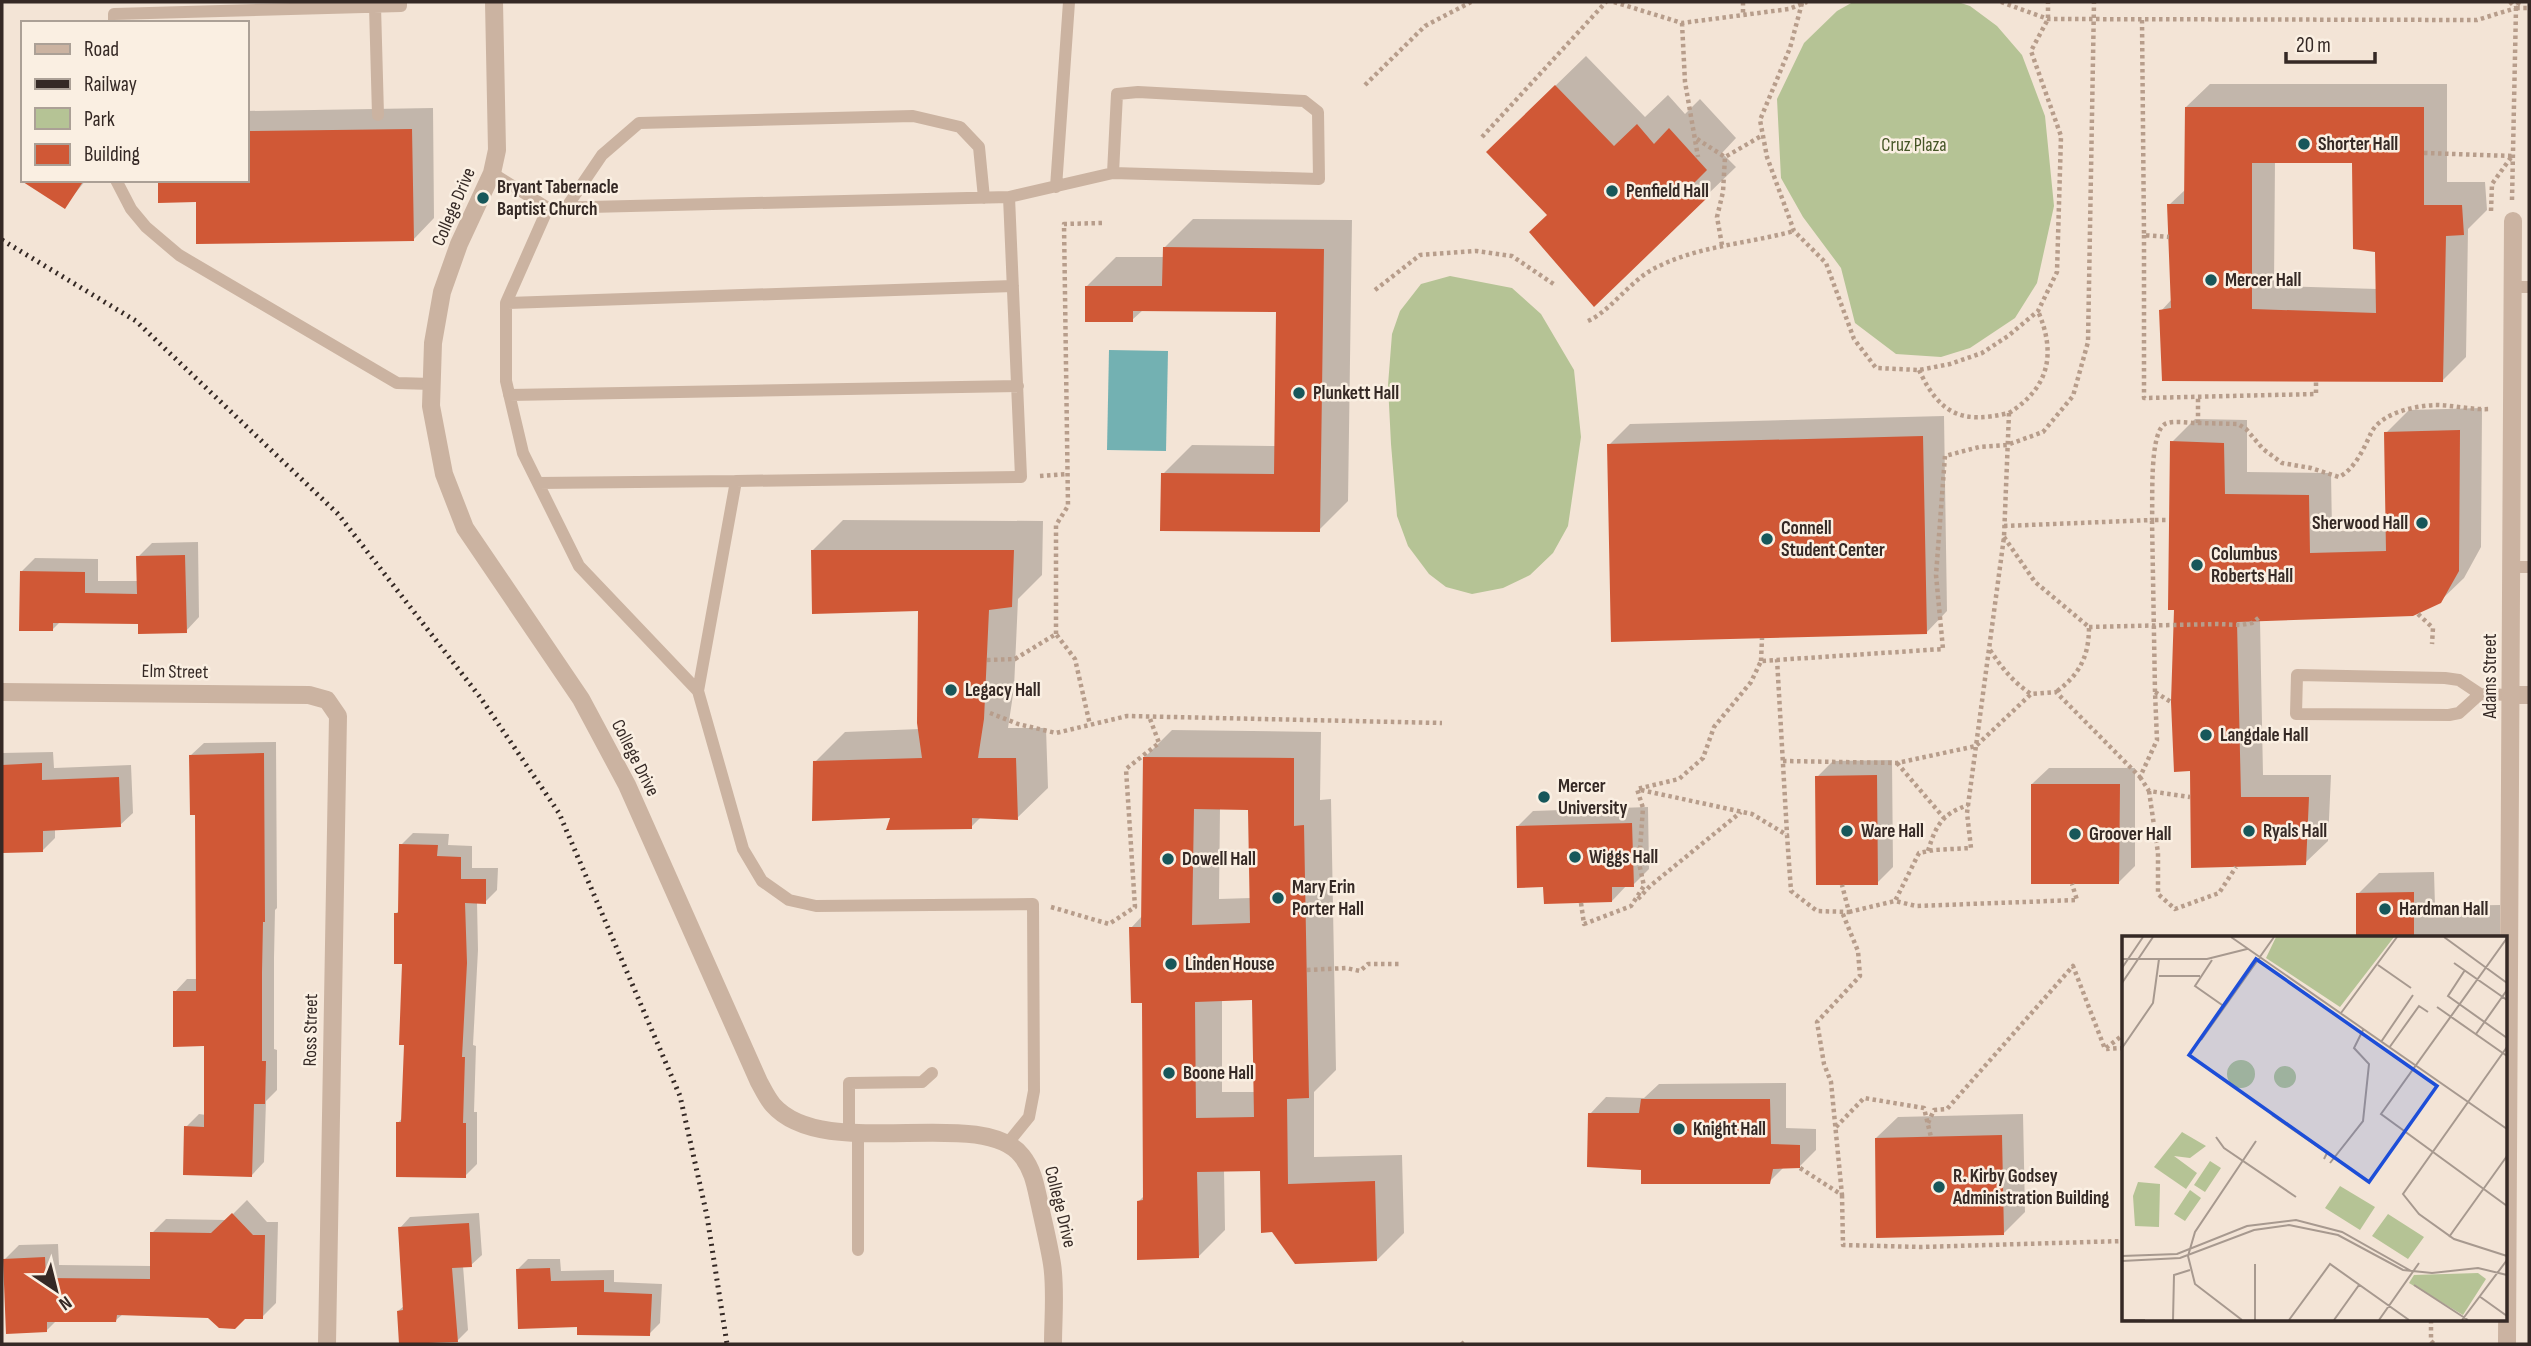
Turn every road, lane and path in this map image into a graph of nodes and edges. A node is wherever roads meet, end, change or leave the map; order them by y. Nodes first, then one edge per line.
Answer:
1 (401, 2) edge
2 (494, 2) edge
3 (1069, 2) edge
4 (1471, 2) edge
5 (1606, 2) edge
6 (1614, 2) edge
7 (1743, 2) edge
8 (2001, 2) edge
9 (2048, 2) edge
10 (2094, 2) edge
11 (2510, 2) edge
12 (2519, 2) edge
13 (1805, 3) edge
14 (375, 6) junction
15 (2516, 8) junction
16 (2529, 8) edge
17 (1743, 15) junction
18 (239, 17) edge
19 (2048, 19) junction
20 (2093, 19) junction
21 (2142, 20) junction
22 (114, 21) edge
23 (1682, 23) junction
24 (1365, 85) dead end
25 (378, 115) dead end
26 (1763, 135) junction
27 (1482, 137) dead end
28 (1696, 139) junction
29 (2424, 153) dead end
30 (2512, 156) junction
31 (1698, 157) dead end
32 (1725, 157) junction
33 (492, 173) junction
34 (1113, 173) junction
35 (117, 182) edge
36 (1056, 187) junction
37 (1009, 197) junction
38 (985, 198) junction
39 (548, 208) junction
40 (566, 208) junction
41 (2512, 221) joint
42 (1102, 223) dead end
43 (1794, 231) junction
44 (2144, 234) junction
45 (2169, 237) dead end
46 (1722, 245) junction
47 (1555, 285) dead end
48 (1013, 286) junction
49 (2521, 287) edge
50 (1375, 290) dead end
51 (506, 303) junction
52 (2038, 311) junction
53 (1588, 321) dead end
54 (1919, 370) junction
55 (2316, 382) dead end
56 (432, 384) junction
57 (1018, 386) junction
58 (509, 395) junction
59 (2198, 397) junction
60 (2490, 409) dead end
61 (2009, 413) junction
62 (2198, 423) junction
63 (2007, 445) junction
64 (736, 481) junction
65 (538, 483) junction
66 (2152, 520) junction
67 (2169, 520) dead end
68 (2004, 526) junction
69 (2004, 537) junction
70 (2511, 567) junction
71 (2529, 567) edge
72 (2418, 614) dead end
73 (2261, 616) dead end
74 (2153, 625) junction
75 (2089, 628) junction
76 (1056, 634) junction
77 (1762, 638) dead end
78 (2432, 644) dead end
79 (1990, 650) junction
80 (1777, 659) junction
81 (987, 660) dead end
82 (1761, 661) junction
83 (698, 691) junction
84 (2, 692) edge
85 (2056, 692) junction
86 (2155, 692) junction
87 (2032, 694) junction
88 (2480, 694) junction
89 (2511, 695) junction
90 (2529, 695) edge
91 (2171, 702) dead end
92 (990, 713) dead end
93 (338, 716) joint
94 (1149, 716) junction
95 (1442, 723) dead end
96 (1090, 725) junction
97 (1976, 747) junction
98 (1783, 761) junction
99 (1897, 763) junction
100 (2140, 777) junction
101 (1637, 789) junction
102 (2149, 791) junction
103 (2190, 797) dead end
104 (1968, 805) junction
105 (1741, 811) junction
106 (1944, 818) junction
107 (1787, 835) junction
108 (1927, 851) junction
109 (2236, 867) dead end
110 (2072, 884) dead end
111 (1842, 885) dead end
112 (1895, 901) junction
113 (1581, 903) dead end
114 (1033, 904) junction
115 (1631, 906) junction
116 (1842, 912) junction
117 (1849, 912) junction
118 (1399, 964) dead end
119 (1307, 970) dead end
120 (2122, 1036) edge
121 (2122, 1048) edge
122 (2105, 1049) junction
123 (932, 1073) dead end
124 (1928, 1123) junction
125 (1835, 1127) junction
126 (853, 1133) junction
127 (1931, 1137) dead end
128 (1007, 1144) junction
129 (1800, 1168) dead end
130 (1842, 1195) junction
131 (2122, 1241) edge
132 (858, 1250) dead end
133 (2431, 1322) edge
134 (327, 1344) edge
135 (1053, 1344) edge
136 (2434, 1344) edge
137 (2507, 1344) edge

1 - 14 lane
2 - 33 street, College Drive
3 - 36 lane
4 - 24 path
5 - 27 path
6 - 23 path
7 - 17 path
8 - 19 path
9 - 19 path
10 - 20 path
11 - 15 path
12 - 15 path
13 - 17 path
13 - 26 path
14 - 18 lane
14 - 25 lane
15 - 16 path
15 - 21 path
15 - 30 path
17 - 23 path
18 - 22 lane
19 - 20 path
19 - 52 path
20 - 21 path
20 - 63 path
21 - 44 path
23 - 28 path
26 - 32 path
26 - 43 path
28 - 31 path
28 - 32 path
29 - 30 path
30 - 41 path
32 - 46 path
33 - 39 lane
33 - 56 street, College Drive
34 - 34 lane
34 - 36 lane
35 - 56 lane
36 - 37 lane
37 - 38 lane
37 - 48 lane
38 - 40 lane
38 - 40 lane
39 - 40 lane
39 - 51 lane
41 - 49 street, Adams Street
42 - 76 path
43 - 46 path
43 - 54 path
44 - 45 path
44 - 59 path
46 - 53 path
47 - 50 path
48 - 51 lane
48 - 57 lane
49 - 70 street, Adams Street
51 - 58 lane
52 - 54 path
52 - 61 path
54 - 61 path
55 - 59 path
56 - 126 street, College Drive
57 - 58 lane
57 - 64 lane
58 - 65 lane
59 - 62 path
60 - 62 path
61 - 63 path
62 - 66 path
63 - 68 path
63 - 80 path
64 - 65 lane
64 - 83 lane
65 - 83 lane
66 - 67 path
66 - 68 path
66 - 74 path
68 - 69 path
69 - 75 path
69 - 79 path
70 - 71 lane
70 - 89 street, Adams Street
72 - 78 path
73 - 74 path
74 - 75 path
74 - 86 path
75 - 85 path
76 - 81 path
76 - 96 path
77 - 82 path
79 - 87 path
79 - 97 path
80 - 82 path
80 - 98 path
82 - 101 path
83 - 114 lane
84 - 93 street, Elm Street
85 - 87 path
85 - 100 path
86 - 91 path
86 - 100 path
87 - 97 path
88 - 88 lane
88 - 89 lane
89 - 90 street
89 - 137 street, Adams Street
92 - 96 path
93 - 134 street, Ross Street
94 - 95 path
94 - 96 path
94 - 114 path
97 - 99 path
97 - 104 path
98 - 99 path
98 - 107 path
99 - 106 path
100 - 102 path
101 - 105 path
101 - 115 path
102 - 103 path
102 - 109 path
104 - 106 path
104 - 108 path
105 - 107 path
105 - 115 path
106 - 108 path
107 - 116 path
108 - 112 path
110 - 112 path
111 - 117 path
112 - 117 path
113 - 115 path
114 - 128 lane
116 - 117 path
116 - 125 path
118 - 119 path
120 - 122 path
121 - 122 path
122 - 124 path
123 - 126 lane
124 - 125 path
124 - 127 path
125 - 130 path
126 - 128 street, College Drive
126 - 132 lane
128 - 135 street, College Drive
129 - 130 path
130 - 131 path
133 - 136 path

